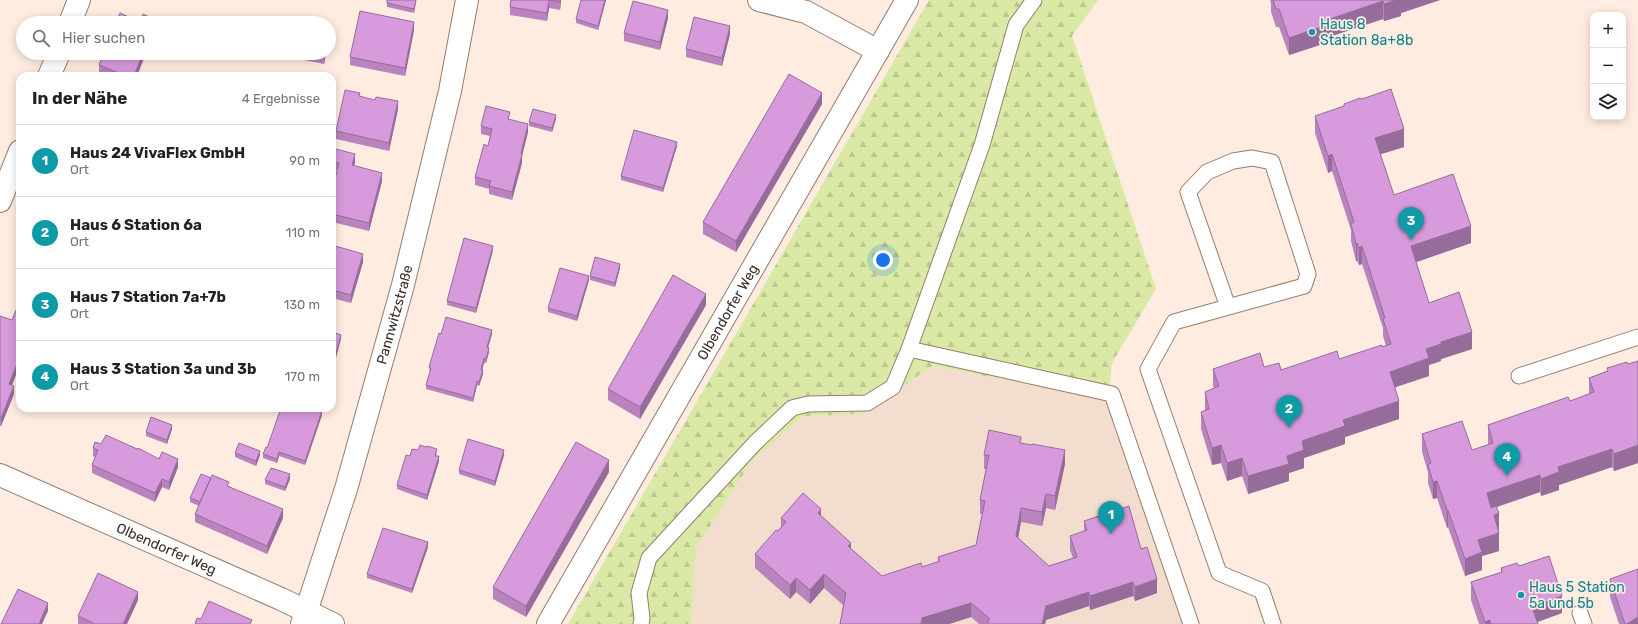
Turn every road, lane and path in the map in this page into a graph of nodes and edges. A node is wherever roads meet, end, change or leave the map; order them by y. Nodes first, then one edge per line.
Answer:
1 (80, 0) edge
2 (467, 0) edge
3 (759, 0) edge
4 (907, 0) edge
5 (1034, 0) edge
6 (73, 16) edge
7 (878, 51) junction
8 (56, 60) edge
9 (52, 72) edge
10 (16, 161) edge
11 (0, 201) edge
12 (1228, 307) junction
13 (1638, 337) edge
14 (909, 350) junction
15 (1519, 376) dead end
16 (0, 475) edge
17 (305, 617) edge
18 (333, 624) edge
19 (548, 624) edge
20 (641, 624) edge
21 (1191, 624) edge
22 (1273, 624) edge

1 - 6 street
2 - 17 street, Pannwitzstraße
3 - 7 street
4 - 7 street, Olbendorfer Weg
5 - 14 lane
7 - 19 street, Olbendorfer Weg
8 - 9 street
10 - 11 street
12 - 12 lane
12 - 22 lane
13 - 15 lane
14 - 20 lane
14 - 21 lane
16 - 17 street, Olbendorfer Weg
17 - 18 street, Olbendorfer Weg

